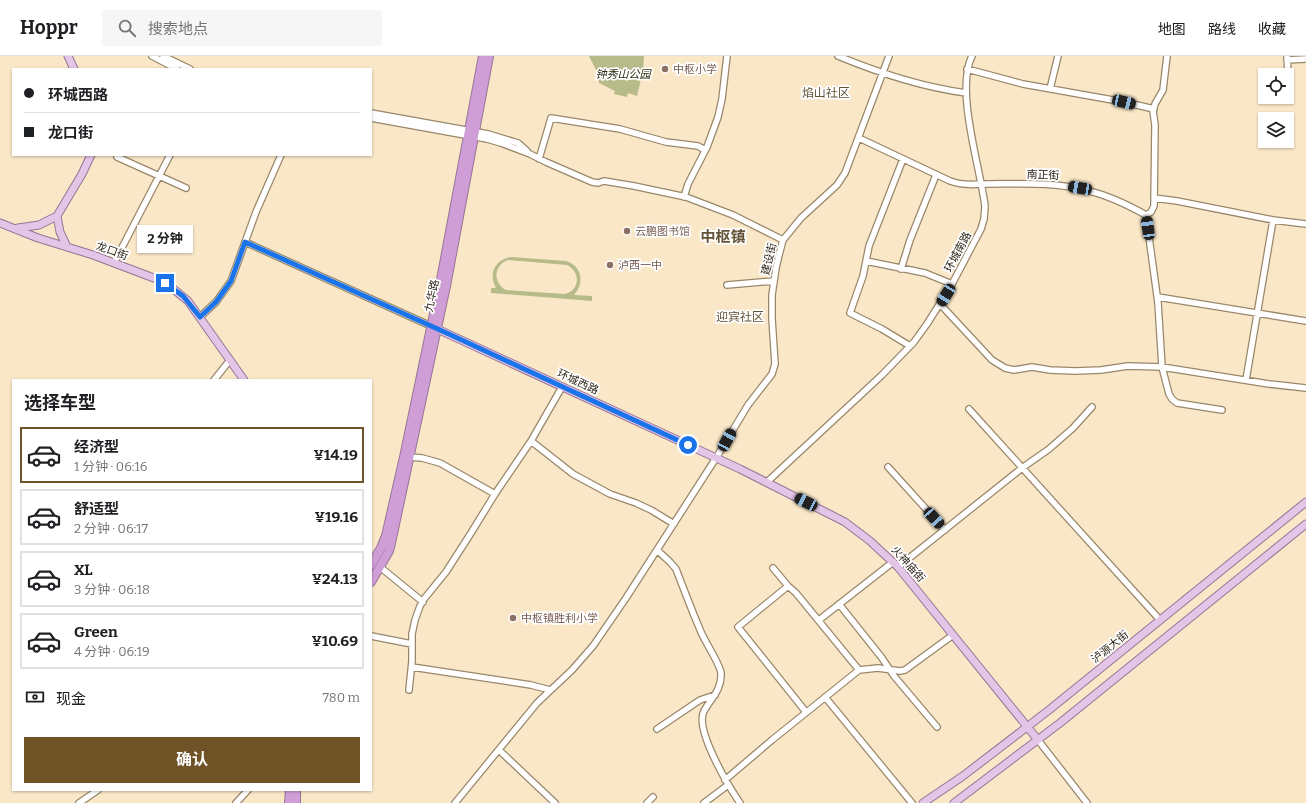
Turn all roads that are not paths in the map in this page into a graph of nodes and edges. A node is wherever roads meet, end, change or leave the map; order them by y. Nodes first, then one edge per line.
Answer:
1 (68, 56) edge
2 (152, 56) edge
3 (163, 56) edge
4 (483, 56) edge
5 (489, 56) edge
6 (727, 56) edge
7 (838, 56) edge
8 (889, 56) edge
9 (972, 56) edge
10 (1058, 56) edge
11 (1167, 56) edge
12 (1287, 58) edge
13 (1306, 59) edge
14 (74, 68) edge
15 (174, 68) edge
16 (188, 68) edge
17 (1288, 68) edge
18 (967, 69) junction
19 (883, 73) junction
20 (1050, 89) junction
21 (966, 93) junction
22 (1154, 109) junction
23 (372, 113) edge
24 (372, 118) edge
25 (471, 134) junction
26 (858, 138) junction
27 (705, 150) junction
28 (91, 156) edge
29 (169, 156) edge
30 (281, 156) edge
31 (117, 158) dead end
32 (539, 159) junction
33 (903, 159) junction
34 (936, 175) junction
35 (159, 176) junction
36 (981, 184) junction
37 (186, 188) dead end
38 (684, 197) junction
39 (1154, 198) junction
40 (1146, 215) junction
41 (57, 216) junction
42 (1273, 220) junction
43 (0, 223) edge
44 (1306, 224) edge
45 (15, 228) junction
46 (783, 240) junction
47 (245, 242) junction
48 (67, 247) junction
49 (866, 261) junction
50 (114, 263) junction
51 (900, 269) junction
52 (774, 281) junction
53 (952, 284) junction
54 (727, 285) dead end
55 (1158, 297) junction
56 (940, 304) junction
57 (1257, 313) junction
58 (200, 317) junction
59 (1306, 321) edge
60 (434, 328) junction
61 (910, 346) junction
62 (230, 360) junction
63 (1162, 367) junction
64 (215, 379) edge
65 (243, 379) edge
66 (1246, 380) junction
67 (562, 387) junction
68 (1306, 388) edge
69 (1092, 407) dead end
70 (969, 409) dead end
71 (1222, 410) dead end
72 (531, 441) junction
73 (410, 457) junction
74 (716, 458) junction
75 (888, 467) dead end
76 (1022, 468) junction
77 (767, 482) junction
78 (495, 494) junction
79 (1306, 502) edge
80 (674, 524) junction
81 (1306, 524) edge
82 (945, 530) junction
83 (657, 550) junction
84 (372, 561) edge
85 (895, 565) junction
86 (380, 567) junction
87 (773, 568) dead end
88 (372, 580) edge
89 (788, 586) junction
90 (422, 602) junction
91 (839, 604) junction
92 (819, 620) junction
93 (1160, 620) junction
94 (953, 634) junction
95 (372, 636) edge
96 (412, 644) junction
97 (412, 667) junction
98 (890, 669) junction
99 (859, 670) junction
100 (409, 690) dead end
101 (550, 690) junction
102 (715, 695) junction
103 (825, 697) junction
104 (806, 712) junction
105 (937, 727) dead end
106 (1027, 727) junction
107 (657, 729) dead end
108 (1038, 740) junction
109 (499, 750) junction
110 (727, 783) junction
111 (97, 791) edge
112 (246, 791) edge
113 (290, 791) edge
114 (296, 791) edge
115 (653, 797) dead end
116 (79, 803) edge
117 (236, 803) edge
118 (289, 803) edge
119 (296, 803) edge
120 (455, 803) edge
121 (556, 803) edge
122 (647, 803) edge
123 (704, 803) edge
124 (740, 803) edge
125 (912, 803) edge
126 (923, 803) edge
127 (954, 803) edge
128 (1088, 803) edge

1 - 14 main road
2 - 15 street
3 - 16 street
4 - 25 highway, 九华路
5 - 25 highway, 九华路
6 - 27 street
7 - 19 street
8 - 19 street, 建设街
9 - 18 street, 环城南路
10 - 20 street
11 - 22 street
12 - 13 street
12 - 17 street
18 - 20 street
18 - 21 street, 环城南路
19 - 21 street
19 - 26 street, 建设街
20 - 22 street
21 - 36 street, 环城南路
22 - 39 street
23 - 25 street
24 - 25 street
25 - 32 street
25 - 60 highway, 九华路
26 - 33 street, 南正街
26 - 46 street, 建设街
27 - 32 street
27 - 38 street
28 - 41 main road
29 - 35 street
30 - 47 street
31 - 35 street
32 - 38 street
33 - 34 street, 南正街
33 - 49 street
34 - 36 street, 南正街
34 - 51 street
35 - 37 street
35 - 50 street
36 - 40 street, 南正街
36 - 53 street, 环城南路
38 - 46 street
39 - 40 street
39 - 42 street
40 - 55 street
41 - 45 main road
41 - 48 main road
42 - 44 street
42 - 57 street
43 - 45 main road, 龙口街
45 - 48 main road, 龙口街
46 - 52 street, 建设街
47 - 58 street
47 - 60 street
48 - 50 main road, 龙口街
49 - 51 street
49 - 61 street
50 - 58 main road, 龙口街
51 - 53 street
52 - 54 street
52 - 74 street, 建设街
53 - 56 street, 环城南路
55 - 57 street
55 - 63 street
56 - 61 street, 环城南路
56 - 63 street
57 - 59 street
57 - 66 street
58 - 62 main road, 龙口街
60 - 67 main road, 环城西路
60 - 73 highway, 九华路
60 - 84 highway, 九华路
61 - 77 street, 环城南路
62 - 64 street
62 - 65 main road, 龙口街
63 - 66 street
63 - 71 street
66 - 68 street
67 - 72 street
67 - 74 main road, 环城西路
69 - 76 street
70 - 76 street
72 - 78 street
72 - 80 street
73 - 78 street
73 - 86 highway, 九华路
74 - 77 main road, 火神庙街
74 - 80 street, 建设街
75 - 82 street
76 - 82 street
76 - 93 street
77 - 85 main road, 火神庙街
78 - 90 street
79 - 93 main road, 泸源大街
80 - 83 street, 建设街
81 - 108 main road
82 - 85 street
83 - 101 street, 建设街
83 - 102 street
84 - 86 main road
85 - 91 street
85 - 94 main road, 火神庙街
86 - 88 highway, 九华路
86 - 90 street
87 - 89 street
89 - 92 street
89 - 104 street
90 - 96 street
91 - 92 street
91 - 98 street
92 - 99 street
93 - 106 main road, 泸源大街
94 - 98 street
94 - 106 main road, 火神庙街
95 - 96 street
96 - 97 street
97 - 100 street
97 - 101 street
98 - 99 street
98 - 105 street
99 - 103 street
101 - 109 street, 建设街
102 - 107 street
102 - 110 street
103 - 104 street
103 - 125 street
104 - 110 street
106 - 108 main road, 火神庙街
106 - 126 main road, 泸源大街
108 - 127 main road
108 - 128 street
109 - 120 street, 建设街
109 - 121 street
110 - 123 street
110 - 124 street
111 - 116 street
112 - 117 street
113 - 118 highway
114 - 119 highway
115 - 122 street

